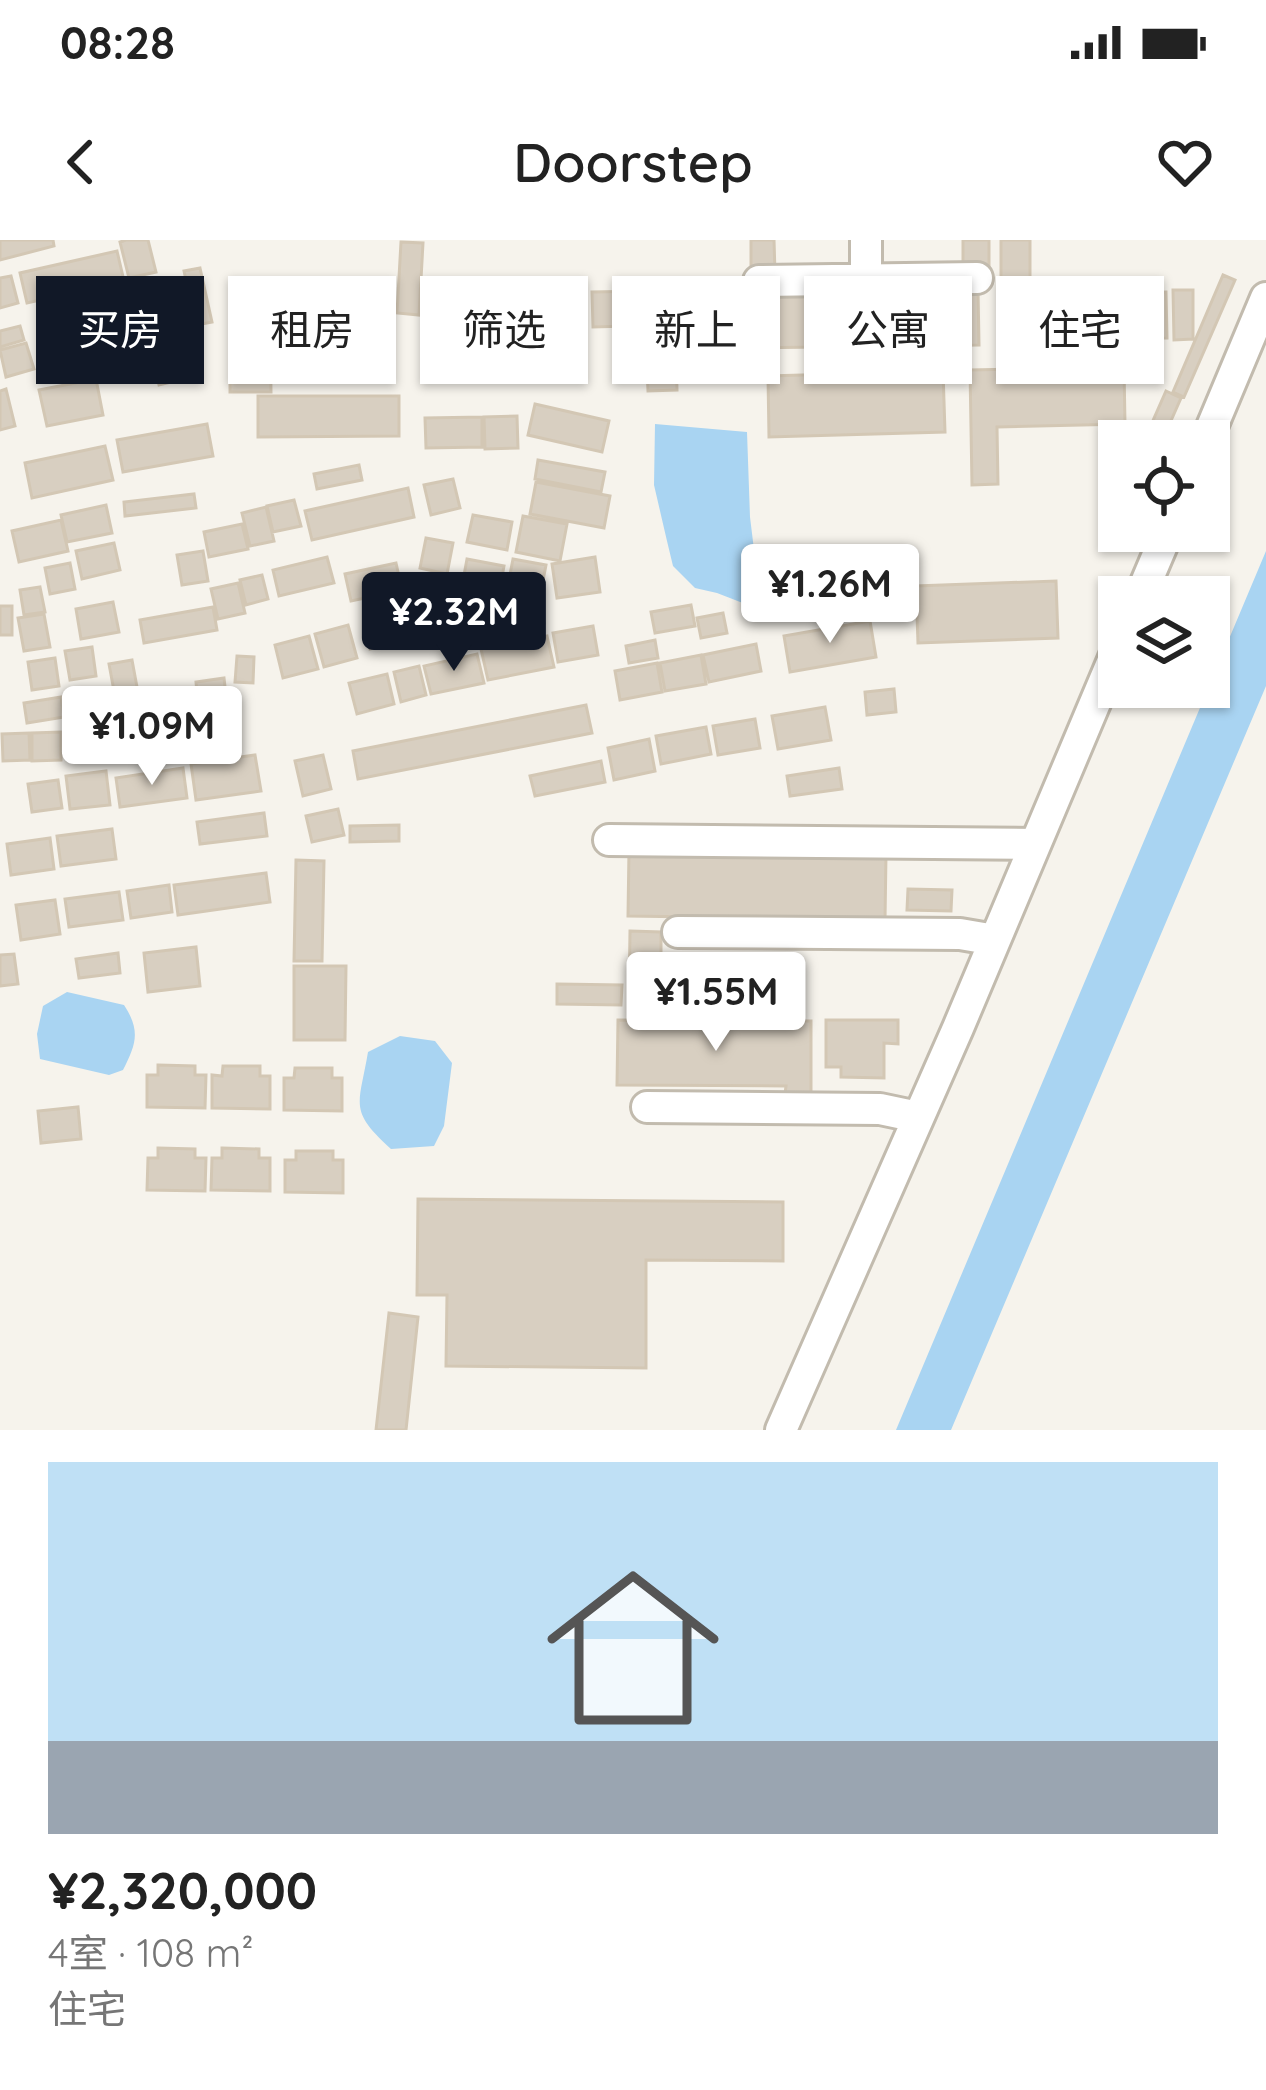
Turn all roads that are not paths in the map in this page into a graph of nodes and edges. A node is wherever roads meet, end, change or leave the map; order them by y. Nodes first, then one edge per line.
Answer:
1 (866, 240) edge
2 (866, 276) edge
3 (972, 278) edge
4 (977, 278) dead end
5 (1266, 298) edge
6 (1215, 420) edge
7 (1098, 696) edge
8 (609, 841) dead end
9 (1035, 844) junction
10 (678, 932) dead end
11 (995, 940) junction
12 (647, 1108) dead end
13 (918, 1117) junction
14 (781, 1430) edge

1 - 2 street
3 - 4 street
5 - 6 street
7 - 9 street
8 - 9 street
9 - 11 street
10 - 11 street
11 - 13 street
12 - 13 street
13 - 14 street

